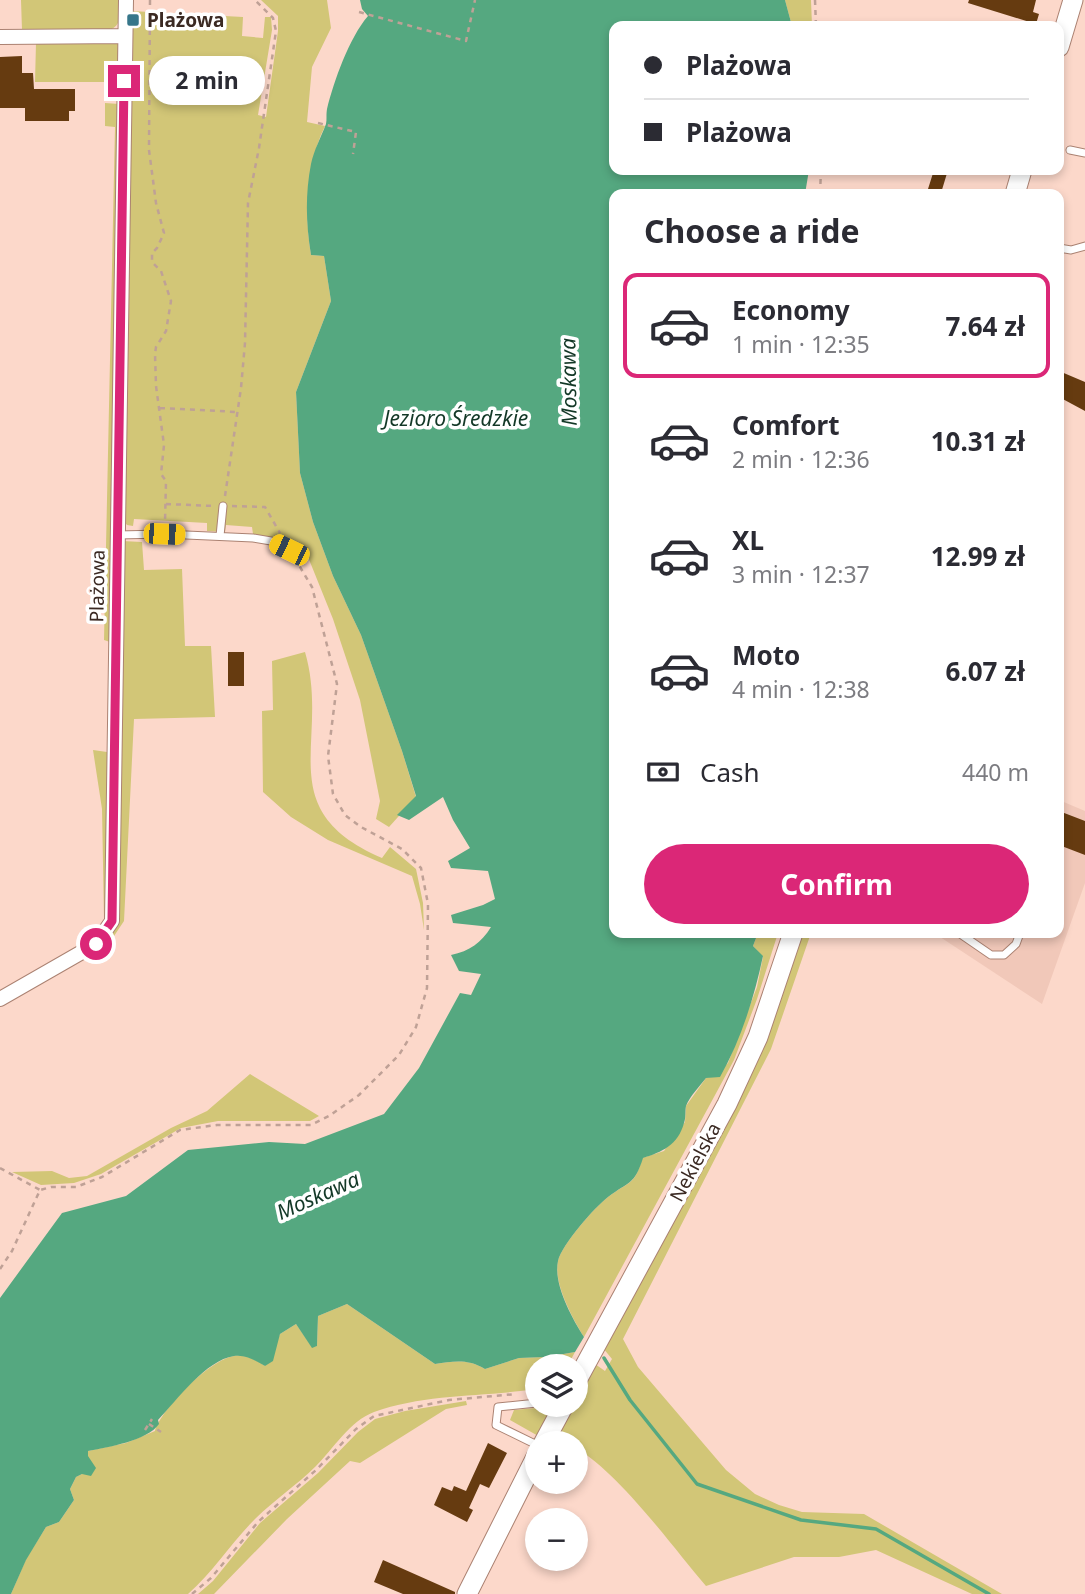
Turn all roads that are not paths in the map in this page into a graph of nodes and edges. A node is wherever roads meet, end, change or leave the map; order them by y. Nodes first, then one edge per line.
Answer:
1 (125, 0) edge
2 (1073, 0) edge
3 (1064, 30) edge
4 (125, 36) junction
5 (0, 37) edge
6 (1070, 150) dead end
7 (1085, 153) edge
8 (1085, 246) edge
9 (1064, 248) edge
10 (223, 506) road end
11 (117, 535) junction
12 (220, 536) junction
13 (289, 550) road end
14 (791, 938) edge
15 (966, 938) edge
16 (1018, 938) edge
17 (0, 999) edge
18 (588, 1360) edge
19 (525, 1404) edge
20 (525, 1439) edge
21 (525, 1479) edge
22 (467, 1594) edge

1 - 4 street, Plażowa
2 - 3 street
4 - 5 street
4 - 11 street, Plażowa
6 - 7 lane
8 - 9 lane
10 - 12 lane
11 - 12 lane
11 - 17 street, Plażowa
12 - 13 lane
14 - 18 street, Nekielska
15 - 16 lane
19 - 20 lane
21 - 22 street

